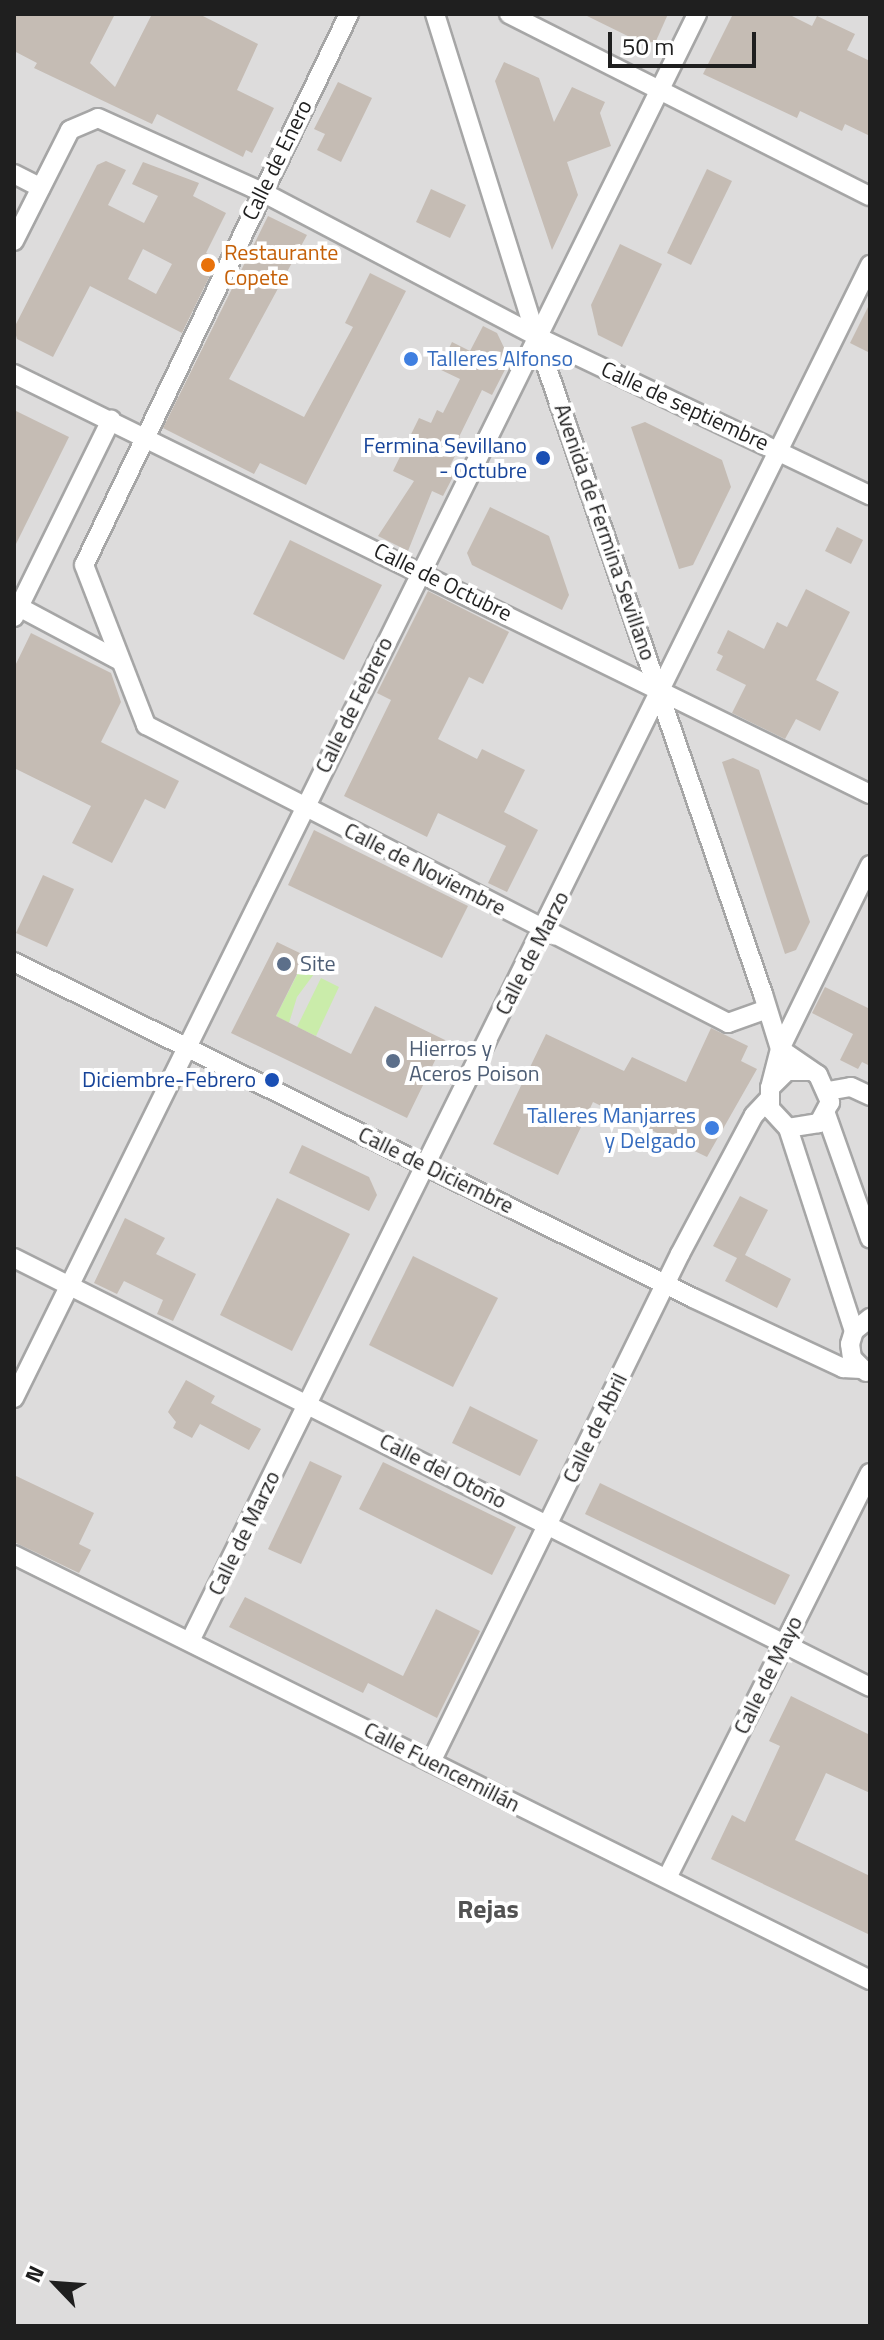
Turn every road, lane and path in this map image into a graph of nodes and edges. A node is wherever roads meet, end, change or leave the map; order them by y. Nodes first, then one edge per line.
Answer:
1 (349, 14) edge
2 (435, 14) edge
3 (509, 14) edge
4 (697, 14) edge
5 (660, 88) junction
6 (14, 174) edge
7 (41, 188) junction
8 (262, 192) junction
9 (870, 196) edge
10 (14, 241) edge
11 (870, 265) edge
12 (536, 336) junction
13 (14, 374) edge
14 (111, 420) junction
15 (145, 436) junction
16 (779, 450) junction
17 (870, 495) edge
18 (420, 570) junction
19 (17, 612) edge
20 (120, 661) junction
21 (661, 691) junction
22 (870, 794) edge
23 (305, 806) junction
24 (870, 865) edge
25 (544, 931) junction
26 (14, 962) edge
27 (767, 1009) junction
28 (780, 1049) junction
29 (187, 1050) junction
30 (810, 1071) junction
31 (828, 1091) junction
32 (769, 1094) junction
33 (870, 1096) edge
34 (826, 1114) junction
35 (788, 1128) junction
36 (425, 1165) junction
37 (870, 1238) edge
38 (14, 1258) edge
39 (70, 1284) junction
40 (665, 1285) junction
41 (870, 1318) edge
42 (854, 1331) junction
43 (865, 1371) edge
44 (14, 1398) edge
45 (307, 1402) junction
46 (870, 1473) edge
47 (548, 1525) junction
48 (14, 1555) edge
49 (191, 1639) junction
50 (784, 1643) junction
51 (870, 1687) edge
52 (431, 1762) junction
53 (667, 1878) junction
54 (870, 1980) edge

1 - 8 street, Calle de Enero
2 - 12 street, Avenida de Fermina Sevillano
3 - 5 street
4 - 5 street, Calle de Febrero
5 - 9 street
5 - 12 street, Calle de Febrero
6 - 7 street
7 - 8 street, Calle de septiembre
7 - 10 street
8 - 12 street, Calle de septiembre
8 - 15 street, Calle de Enero
11 - 16 street, Calle de Marzo
12 - 16 street, Calle de septiembre
12 - 18 street, Calle de Febrero
12 - 21 street, Avenida de Fermina Sevillano
13 - 14 street, Calle de Octubre
14 - 15 street, Calle de Octubre
14 - 19 street
15 - 18 street, Calle de Octubre
15 - 20 street, Calle de Noviembre
16 - 17 street, Calle de septiembre
16 - 21 street, Calle de Marzo
18 - 21 street, Calle de Octubre
18 - 23 street, Calle de Febrero
19 - 20 street
20 - 23 street, Calle de Noviembre
21 - 22 street, Calle de Octubre
21 - 25 street, Calle de Marzo
21 - 27 street, Avenida de Fermina Sevillano
23 - 25 street, Calle de Noviembre
23 - 29 street, Calle de Febrero
24 - 28 street
25 - 27 street, Calle de Noviembre
25 - 36 street, Calle de Marzo
26 - 29 street, Calle de Diciembre
27 - 28 street, Avenida de Fermina Sevillano
28 - 30 street
28 - 32 street
29 - 36 street, Calle de Diciembre
29 - 39 street, Calle de Febrero
30 - 31 street
30 - 32 street
31 - 33 street
31 - 34 street
32 - 35 street
32 - 40 street, Calle de Abril
34 - 35 street
34 - 37 street
35 - 42 street
36 - 40 street, Calle de Diciembre
36 - 45 street, Calle de Marzo
38 - 39 street, Calle del Otoño
39 - 44 street, Calle de Febrero
39 - 45 street, Calle del Otoño
40 - 43 street, Calle de Diciembre
40 - 47 street, Calle de Abril
41 - 42 street
42 - 43 street
45 - 47 street, Calle del Otoño
45 - 49 street, Calle de Marzo
46 - 50 street, Calle de Mayo
47 - 50 street, Calle del Otoño
47 - 52 street, Calle de Abril
48 - 49 street, Calle Fuencemillán
49 - 52 street, Calle Fuencemillán
50 - 51 street, Calle del Otoño
50 - 53 street, Calle de Mayo
52 - 53 street, Calle Fuencemillán
53 - 54 street, Calle Fuencemillán

